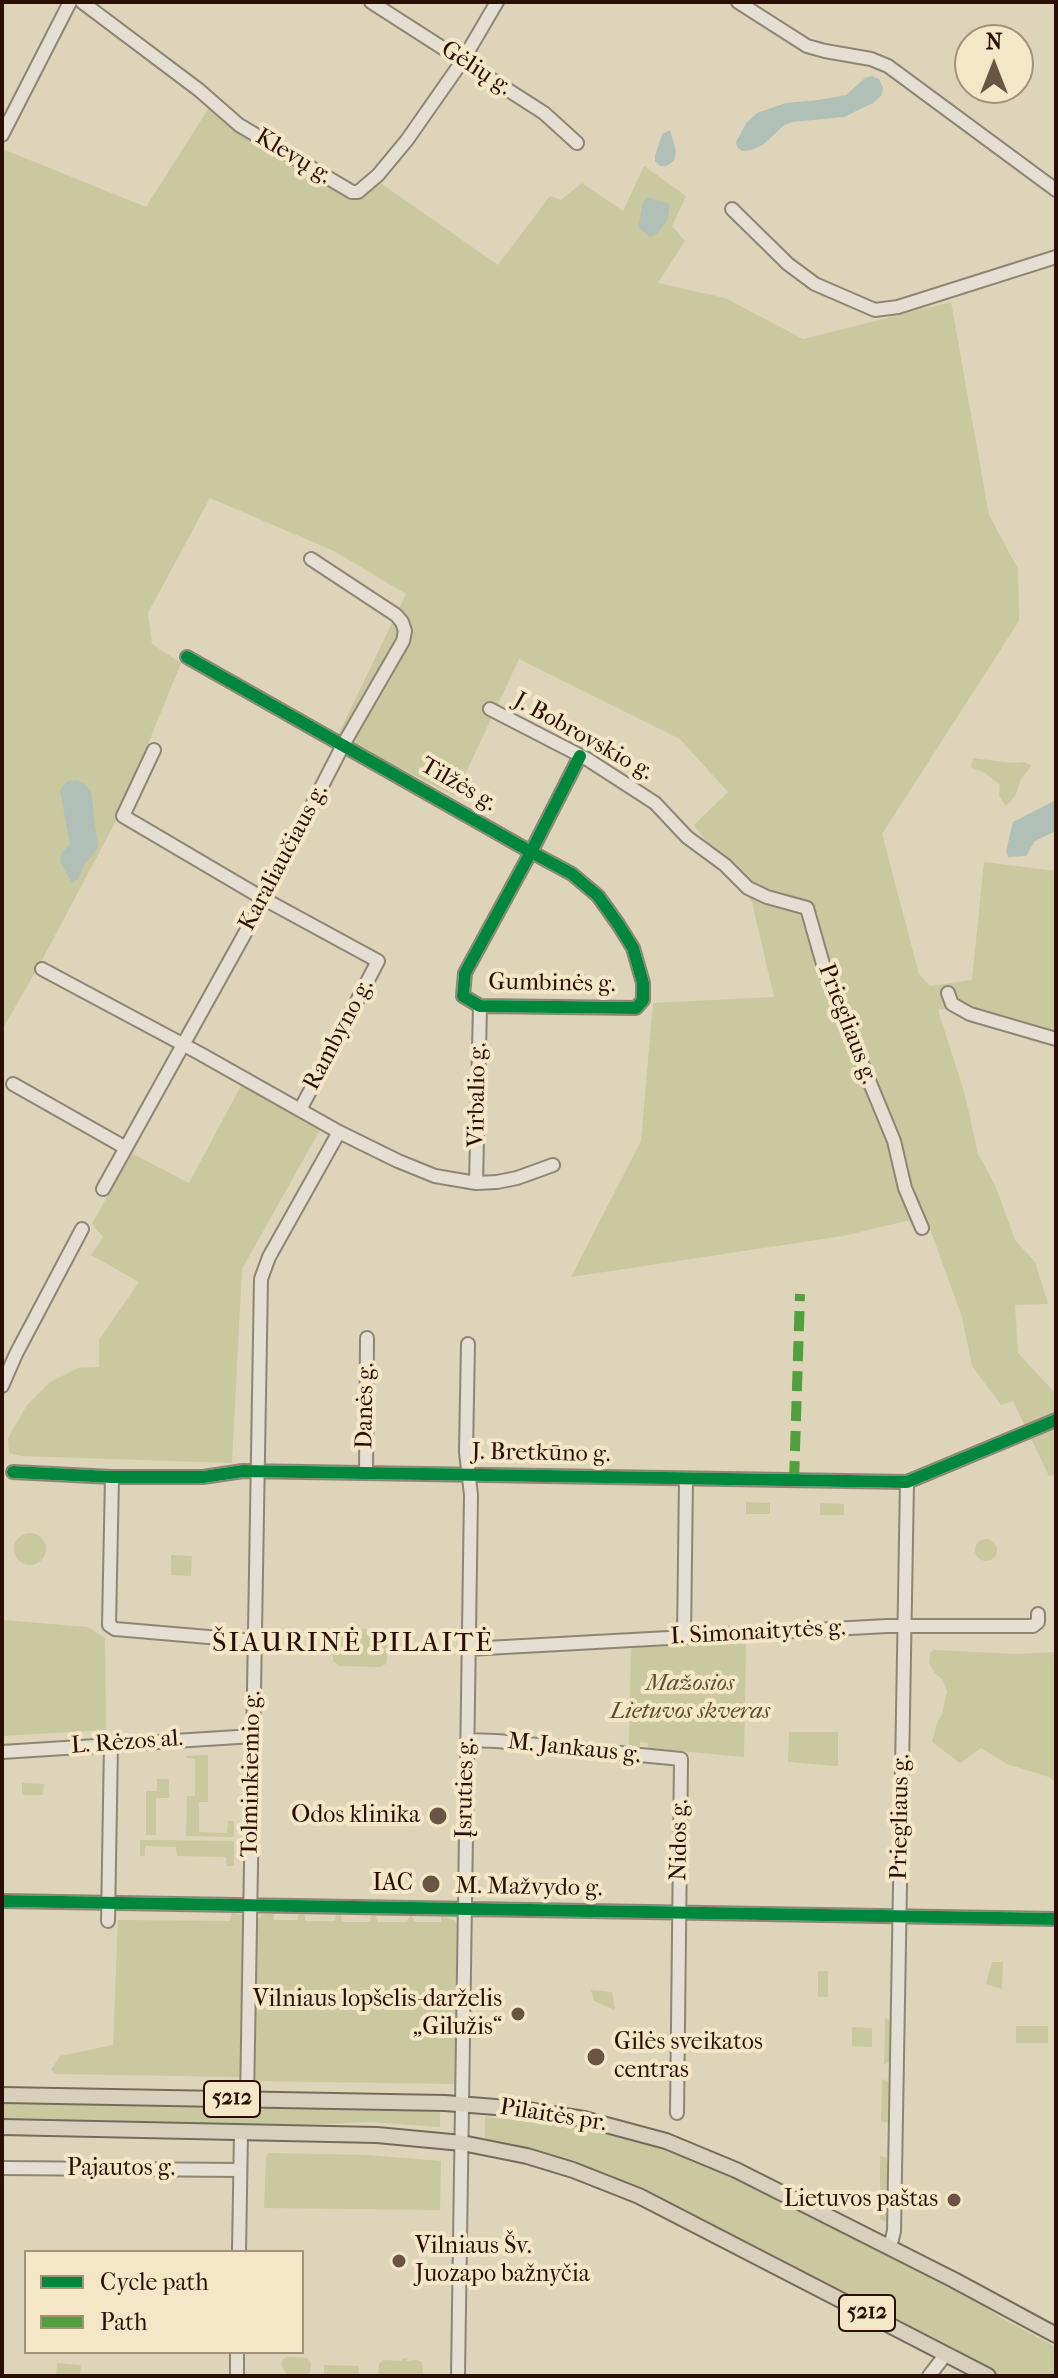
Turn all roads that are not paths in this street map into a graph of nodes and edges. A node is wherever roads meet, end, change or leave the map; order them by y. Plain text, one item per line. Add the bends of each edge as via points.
1 (70, 2) edge
2 (82, 2) edge
3 (371, 2) edge
4 (497, 2) edge
5 (738, 2) edge
6 (463, 60) junction
7 (2, 135) edge
8 (577, 143) dead end
9 (1056, 190) edge
10 (732, 209) dead end
11 (1056, 257) edge
12 (311, 559) dead end
13 (187, 657) dead end
14 (490, 709) dead end
15 (343, 745) junction
16 (154, 750) dead end
17 (580, 756) junction
18 (531, 852) junction
19 (725, 865) joint
20 (264, 899) junction
21 (42, 969) dead end
22 (948, 993) dead end
23 (641, 1004) joint
24 (480, 1006) junction
25 (1056, 1039) edge
26 (183, 1045) junction
27 (13, 1084) dead end
28 (300, 1110) junction
29 (339, 1132) junction
30 (126, 1148) junction
31 (553, 1165) dead end
32 (476, 1183) junction
33 (103, 1189) dead end
34 (922, 1228) dead end
35 (82, 1229) dead end
36 (367, 1338) dead end
37 (468, 1344) dead end
38 (16, 1354) junction
39 (2, 1372) edge
40 (2, 1386) edge
41 (1056, 1420) edge
42 (258, 1471) junction
43 (13, 1472) dead end
44 (366, 1473) junction
45 (469, 1475) junction
46 (112, 1477) junction
47 (686, 1479) junction
48 (907, 1482) junction
49 (1038, 1614) dead end
50 (904, 1626) junction
51 (684, 1637) junction
52 (255, 1641) junction
53 (468, 1649) junction
54 (253, 1736) junction
55 (467, 1740) junction
56 (111, 1744) junction
57 (2, 1752) edge
58 (681, 1759) joint
59 (2, 1901) edge
60 (108, 1903) junction
61 (251, 1905) junction
62 (464, 1908) junction
63 (679, 1912) junction
64 (899, 1916) junction
65 (1056, 1919) edge
66 (108, 1921) dead end
67 (2, 2095) edge
68 (247, 2100) junction
69 (462, 2104) junction
70 (677, 2113) dead end
71 (2, 2127) edge
72 (241, 2132) junction
73 (462, 2143) junction
74 (2, 2168) edge
75 (240, 2170) junction
76 (890, 2247) junction
77 (239, 2250) edge
78 (1056, 2335) edge
79 (237, 2354) edge
80 (946, 2354) junction
81 (237, 2376) edge
82 (458, 2376) edge
83 (929, 2376) edge
84 (988, 2376) edge

1 - 7 street
2 - 6 street, Klevų g. via 239,125 352,192 378,175
3 - 6 street, Gėlių g.
4 - 6 street, Klevų g.
5 - 9 street via 807,46 888,66
6 - 8 street, Gėlių g. via 544,113
10 - 11 street via 815,284 875,310
12 - 15 street, Karaliaučiaus g. via 396,615 405,631
13 - 15 street, Tilžės g.
14 - 17 street, J. Bobrovskio g.
15 - 18 street, Tilžės g.
15 - 20 street, Karaliaučiaus g.
16 - 20 street via 123,816
17 - 18 street
17 - 19 street, J. Bobrovskio g. via 655,803 687,837
18 - 23 street, Tilžės g. via 572,874 605,905 633,948 643,983
18 - 24 street, Gumbinės g. via 465,973 463,996
19 - 34 street, Priegliaus g. via 748,888 807,908
20 - 26 street, Karaliaučiaus g.
20 - 28 street, Rambyno g. via 378,961
21 - 26 street
22 - 25 street via 952,1004 970,1014
23 - 24 street, Gumbinės g.
24 - 32 street, Virbalio g.
26 - 28 street
26 - 30 street, Karaliaučiaus g.
27 - 30 street
28 - 29 street
29 - 32 street via 435,1176
29 - 42 street, Tolminkiemio g. via 261,1279
30 - 33 street, Karaliaučiaus g.
31 - 32 street via 517,1178
35 - 38 street
36 - 44 street, Danės g.
37 - 45 street, Įsruties g.
38 - 39 street
38 - 40 street
41 - 48 street, J. Bretkūno g.
42 - 44 street, J. Bretkūno g.
42 - 46 street, J. Bretkūno g.
42 - 52 street, Tolminkiemio g.
43 - 46 street, J. Bretkūno g.
44 - 45 street, J. Bretkūno g.
45 - 47 street, J. Bretkūno g.
45 - 53 street, Įsruties g.
46 - 52 street via 108,1622 115,1629
47 - 48 street, J. Bretkūno g.
47 - 51 street
48 - 50 street, Priegliaus g.
49 - 50 street, I. Simonaitytės g. via 1033,1626
50 - 51 street, I. Simonaitytės g.
50 - 64 street, Priegliaus g.
51 - 53 street, I. Simonaitytės g.
52 - 54 street, Tolminkiemio g.
53 - 55 street, Įsruties g.
54 - 56 street, L. Rėzos al.
54 - 61 street, Tolminkiemio g.
55 - 58 street, M. Jankaus g.
55 - 62 street, Įsruties g.
56 - 57 street, L. Rėzos al.
56 - 60 street
58 - 63 street, Nidos g.
59 - 60 street, M. Mažvydo g.
60 - 61 street, M. Mažvydo g.
60 - 66 street
61 - 62 street, M. Mažvydo g.
61 - 68 street, Tolminkiemio g.
62 - 63 street, M. Mažvydo g.
62 - 69 street, Įsruties g.
63 - 64 street, M. Mažvydo g.
63 - 70 street, Nidos g.
64 - 65 street, M. Mažvydo g.
64 - 76 street, Priegliaus g.
67 - 68 main road, Pilaitės pr. / 5212
68 - 69 main road, Pilaitės pr. / 5212
69 - 73 street, Įsruties g.
69 - 76 main road, Pilaitės pr. / 5212 via 575,2117 666,2141
71 - 72 main road, Pilaitės pr. / 5212
72 - 73 main road, Pilaitės pr. / 5212
72 - 75 street
73 - 80 main road, Pilaitės pr. / 5212 via 527,2156 639,2196
73 - 82 street, Įsruties g.
74 - 75 street, Pajautos g.
75 - 77 street
76 - 78 main road, Pilaitės pr. / 5212
79 - 81 street
80 - 83 street
80 - 84 main road, Pilaitės pr. / 5212

